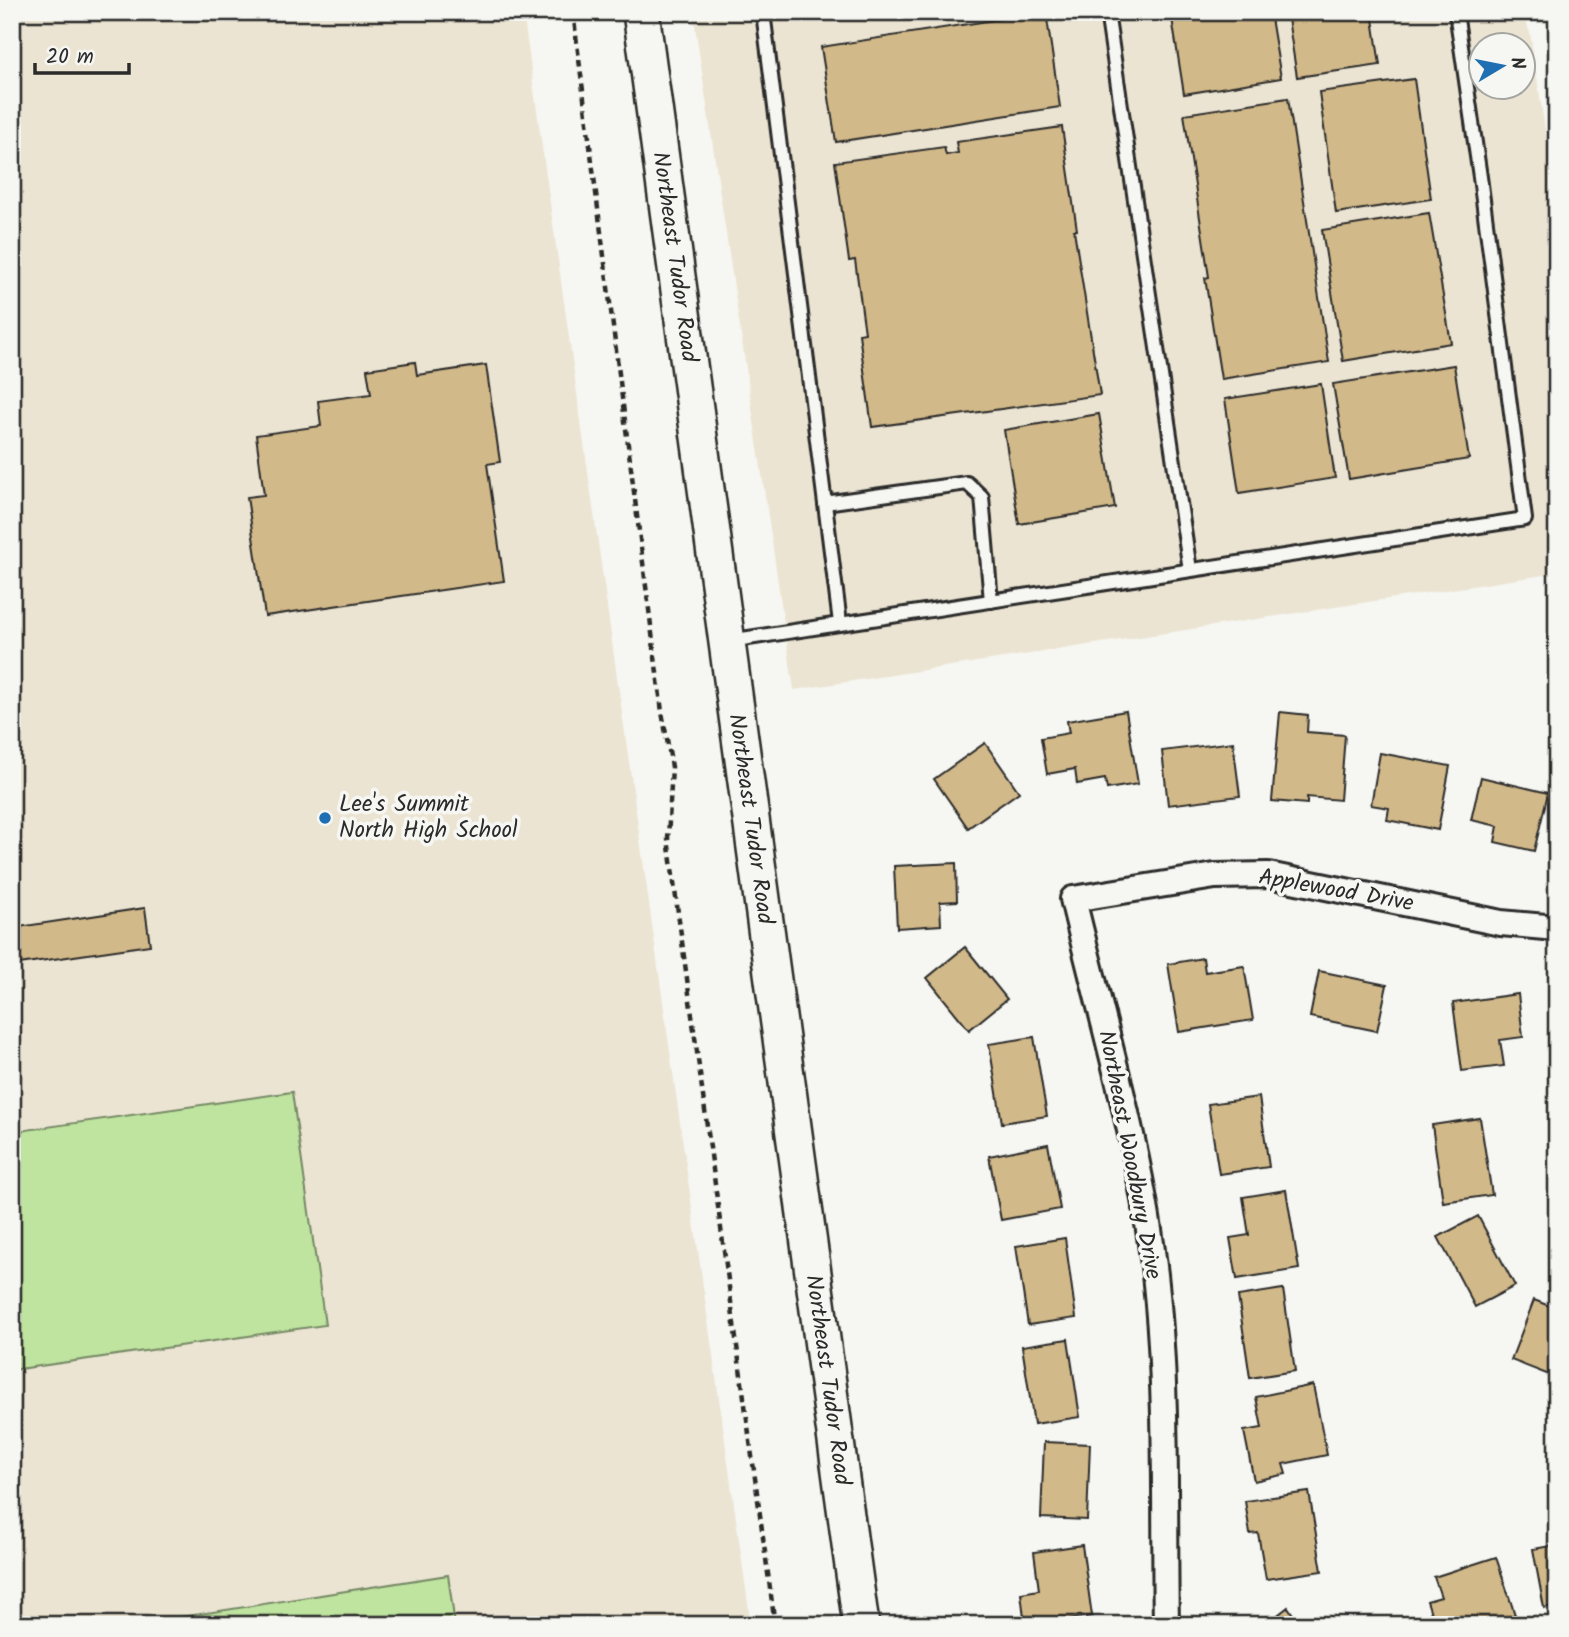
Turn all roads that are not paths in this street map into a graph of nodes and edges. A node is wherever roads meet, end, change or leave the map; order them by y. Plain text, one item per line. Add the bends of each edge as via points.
1 (641, 12) edge
2 (763, 12) edge
3 (1107, 12) edge
4 (1456, 12) edge
5 (825, 503) junction
6 (1190, 570) junction
7 (991, 601) junction
8 (840, 624) junction
9 (725, 641) junction
10 (1073, 899) joint
11 (1557, 928) edge
12 (861, 1625) edge
13 (1166, 1625) edge

1 - 9 street, Northeast Tudor Road
2 - 5 lane
3 - 6 lane
4 - 6 lane via 1525,519
5 - 7 lane via 967,483 982,497
5 - 8 lane
6 - 7 lane
7 - 8 lane
8 - 9 lane
9 - 12 street, Northeast Tudor Road
10 - 11 street, Applewood Drive via 1215,876 1268,875 1501,923
10 - 13 street, Northeast Woodbury Drive via 1128,1125 1156,1283 1162,1368

